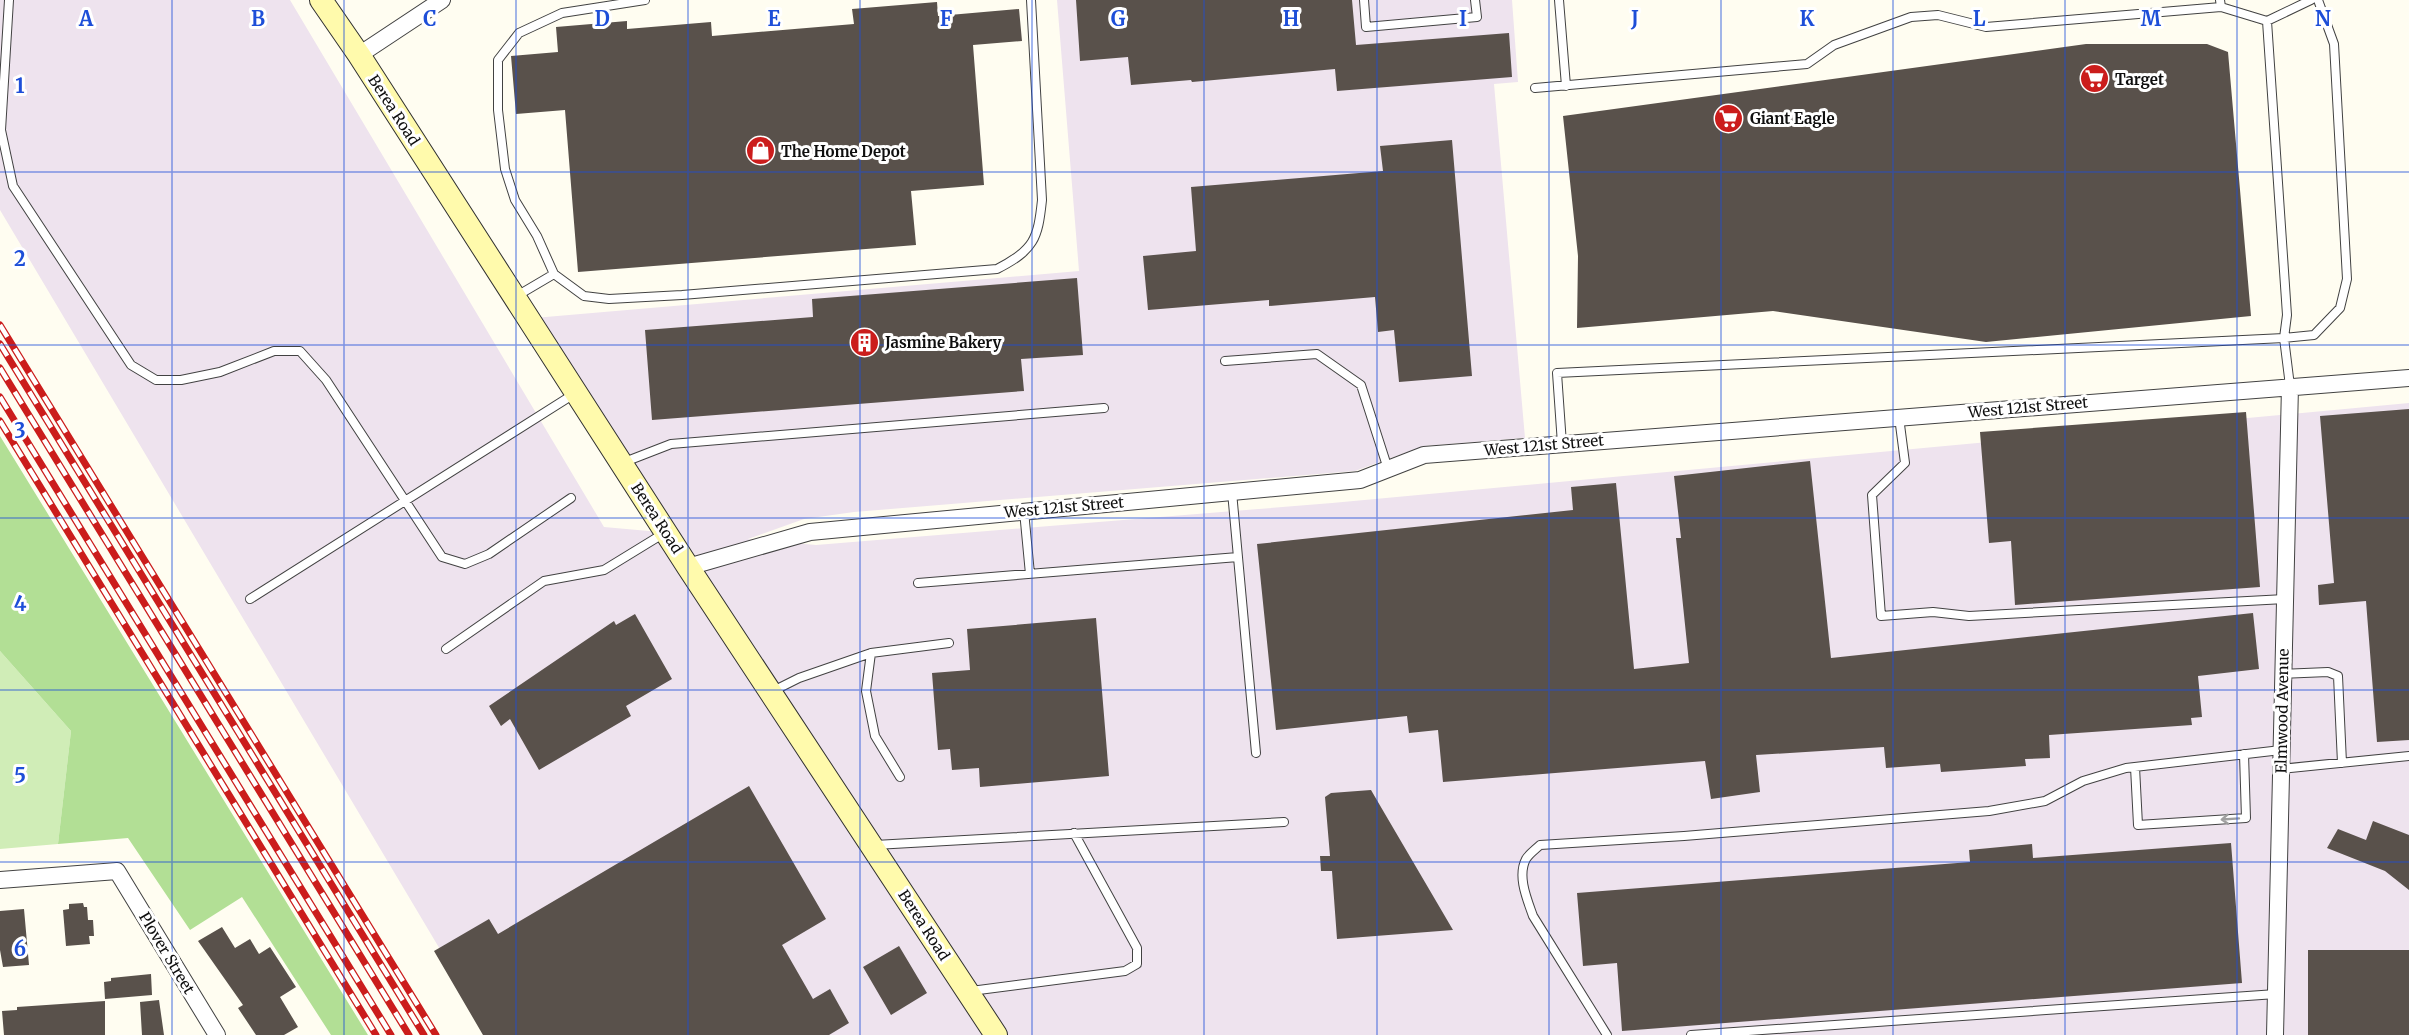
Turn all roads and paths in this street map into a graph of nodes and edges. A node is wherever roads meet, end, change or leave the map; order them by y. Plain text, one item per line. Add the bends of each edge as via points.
1 (9, 0) edge
2 (321, 0) edge
3 (442, 0) edge
4 (645, 0) edge
5 (1031, 0) edge
6 (1364, 0) edge
7 (1475, 0) edge
8 (1559, 0) edge
9 (2311, 0) edge
10 (2318, 0) edge
11 (2221, 4) edge
12 (2266, 21) junction
13 (359, 55) junction
14 (1566, 86) junction
15 (1534, 88) dead end
16 (554, 274) junction
17 (515, 297) junction
18 (2284, 338) junction
19 (1225, 361) dead end
20 (2409, 378) edge
21 (2290, 386) junction
22 (576, 393) junction
23 (1104, 408) dead end
24 (1899, 417) junction
25 (1562, 444) junction
26 (622, 464) junction
27 (1388, 469) junction
28 (1232, 492) junction
29 (571, 498) dead end
30 (405, 500) junction
31 (1024, 511) junction
32 (666, 532) junction
33 (1238, 557) junction
34 (688, 567) junction
35 (1030, 574) junction
36 (918, 583) dead end
37 (250, 599) dead end
38 (2285, 599) junction
39 (949, 643) dead end
40 (446, 649) dead end
41 (871, 653) junction
42 (2283, 674) junction
43 (771, 692) junction
44 (2281, 750) junction
45 (1256, 753) dead end
46 (2244, 754) junction
47 (2409, 756) edge
48 (2342, 763) junction
49 (2134, 767) junction
50 (2280, 769) junction
51 (900, 777) dead end
52 (1284, 822) dead end
53 (1074, 833) junction
54 (872, 846) junction
55 (0, 880) edge
56 (968, 992) junction
57 (2276, 994) junction
58 (218, 1035) edge
59 (996, 1035) edge
60 (1607, 1035) edge
61 (1691, 1035) edge
62 (2275, 1035) edge

1 - 30 lane via 1,130 13,186 131,365 156,380 181,380 220,372 274,351 300,351 326,380
2 - 13 main road, Berea Road
3 - 13 street
4 - 16 lane via 562,13 519,33 498,60 498,110 505,169 515,201
5 - 16 lane via 1042,200 1039,231 1017,259 997,269 609,299 584,296
6 - 7 lane via 1366,27 1477,17
8 - 14 lane
9 - 12 lane
10 - 18 lane via 2334,44 2347,279 2340,308 2314,334
11 - 12 lane
11 - 14 lane via 1986,27 1938,15 1911,17 1834,45 1807,64
12 - 18 lane via 2288,315
13 - 17 main road, Berea Road
14 - 15 lane
16 - 17 lane
17 - 22 main road, Berea Road
18 - 21 lane
18 - 25 lane via 1557,373
19 - 27 lane via 1317,354 1361,385
20 - 21 street, West 121st Street
21 - 24 street, West 121st Street
21 - 38 street, Elmwood Avenue
22 - 26 main road, Berea Road
22 - 30 lane
23 - 26 lane via 671,444
24 - 25 street, West 121st Street
24 - 38 lane via 1905,463 1872,495 1881,616
25 - 27 street, West 121st Street via 1424,455
26 - 32 main road, Berea Road
27 - 28 street, West 121st Street via 1360,480
28 - 31 street, West 121st Street
28 - 33 lane
29 - 30 lane via 489,554 465,564 442,557
30 - 37 lane
31 - 34 street, West 121st Street via 810,532
31 - 35 lane
32 - 34 main road, Berea Road
32 - 40 lane via 604,570 544,581
33 - 35 lane
33 - 45 lane
34 - 43 main road, Berea Road
35 - 36 lane
38 - 42 street, Elmwood Avenue
39 - 41 lane
41 - 43 lane
41 - 51 lane via 866,691 875,736
42 - 44 street, Elmwood Avenue
42 - 48 lane via 2328,672 2338,676
43 - 54 main road, Berea Road
44 - 46 lane
44 - 50 street, Elmwood Avenue
46 - 49 lane
46 -> 49 lane via 2246,818 2138,825
47 - 48 lane
48 - 50 lane
49 - 60 lane via 2102,774 2045,801 1989,811 1540,845 1526,859 1522,875 1525,895 1533,916
50 - 57 street, Elmwood Avenue
52 - 53 lane
53 - 54 lane
53 - 56 lane via 1137,948 1137,964 1125,971
54 - 56 main road, Berea Road
55 - 58 street, Plover Street via 117,871
56 - 59 main road, Berea Road
57 - 61 lane
57 - 62 street, Elmwood Avenue

